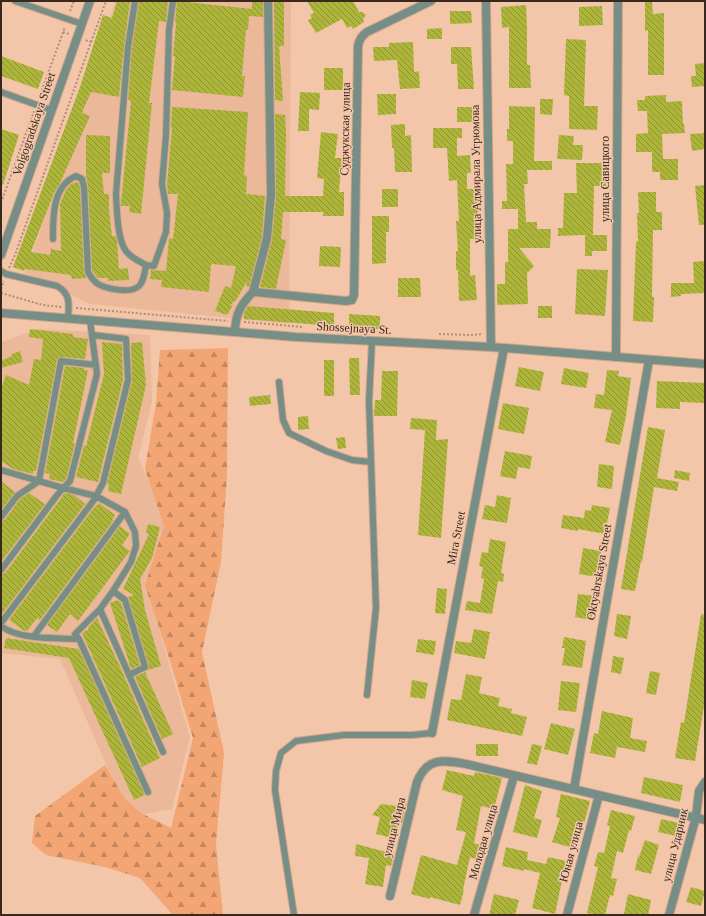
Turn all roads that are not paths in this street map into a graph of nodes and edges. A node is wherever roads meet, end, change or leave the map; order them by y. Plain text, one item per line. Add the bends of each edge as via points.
1 (15, 1) edge
2 (90, 1) edge
3 (135, 1) edge
4 (172, 1) edge
5 (268, 1) edge
6 (431, 1) edge
7 (486, 1) edge
8 (618, 1) edge
9 (82, 24) junction
10 (1, 92) edge
11 (51, 110) junction
12 (53, 239) dead end
13 (1, 255) edge
14 (146, 265) junction
15 (4, 273) edge
16 (253, 292) junction
17 (1, 313) edge
18 (68, 318) junction
19 (90, 320) junction
20 (235, 332) junction
21 (93, 335) junction
22 (372, 341) junction
23 (491, 347) junction
24 (504, 348) junction
25 (616, 357) junction
26 (649, 360) junction
27 (705, 364) edge
28 (96, 365) junction
29 (279, 382) dead end
30 (371, 462) junction
31 (1, 470) edge
32 (39, 481) junction
33 (63, 488) junction
34 (96, 496) junction
35 (125, 512) junction
36 (1, 517) edge
37 (1, 570) edge
38 (113, 591) junction
39 (100, 609) junction
40 (1, 622) edge
41 (1, 626) edge
42 (34, 636) junction
43 (79, 639) junction
44 (129, 675) junction
45 (367, 695) dead end
46 (432, 733) joint
47 (163, 752) dead end
48 (514, 776) junction
49 (705, 782) edge
50 (574, 789) junction
51 (148, 792) dead end
52 (598, 795) junction
53 (696, 817) junction
54 (705, 820) edge
55 (390, 896) dead end
56 (294, 915) edge
57 (474, 915) edge
58 (567, 915) edge
59 (670, 915) edge

1 - 9 lane
2 - 9 street, Volgogradskaya Street
3 - 14 lane via 128,47 116,194 122,246 129,255
4 - 14 lane via 162,184 167,213 166,232 154,266
5 - 16 street via 272,194 267,238
6 - 16 street, Суджукская улица via 366,32 359,40 352,300
7 - 23 street, улица Адмирала Угрюмова
8 - 25 street, улица Савицкого
9 - 11 street, Volgogradskaya Street
10 - 11 lane
11 - 13 street, Volgogradskaya Street
12 - 14 lane via 54,205 62,188 69,179 76,176 82,179 84,187 88,272 92,279 99,284 122,291 132,290 139,287 143,280
15 - 18 lane via 64,290 68,298
16 - 20 street via 238,310
17 - 18 street, Shossejnaya St.
18 - 19 street, Shossejnaya St.
19 - 20 street, Shossejnaya St.
19 - 21 lane
20 - 22 street, Shossejnaya St.
21 - 28 lane
21 - 34 lane via 126,339 128,380 103,483
22 - 23 street, Shossejnaya St.
22 - 30 lane via 369,401
23 - 24 street, Shossejnaya St.
24 - 25 street, Shossejnaya St.
24 - 46 street, Mira Street
25 - 26 street, Shossejnaya St.
26 - 27 street, Shossejnaya St.
26 - 50 street, Oktyabrskaya Street
28 - 32 lane via 62,361
28 - 33 lane via 97,374 70,481
29 - 30 lane via 283,420 289,433 326,451 352,460
30 - 45 lane via 376,608
31 - 32 lane
32 - 33 lane
32 - 36 lane via 17,496
33 - 34 lane
33 - 37 lane
34 - 35 lane
34 - 40 lane
35 - 38 lane via 135,532 136,546 131,562
35 - 42 lane
38 - 39 lane
38 - 44 lane via 125,600 145,667
39 - 43 lane via 75,634
39 - 44 lane
41 - 42 lane via 8,631
42 - 43 lane
43 - 51 lane
44 - 47 lane
46 - 56 lane via 344,735 296,741 280,753 276,771 276,790
48 - 50 street
48 - 55 street, улица Мира via 448,761 427,766 417,782
48 - 57 street, Молодая улица
49 - 53 street, улица Ударник via 700,791
50 - 52 street
52 - 53 street
52 - 58 street, Юная улица
53 - 54 street
53 - 59 street, улица Ударник

